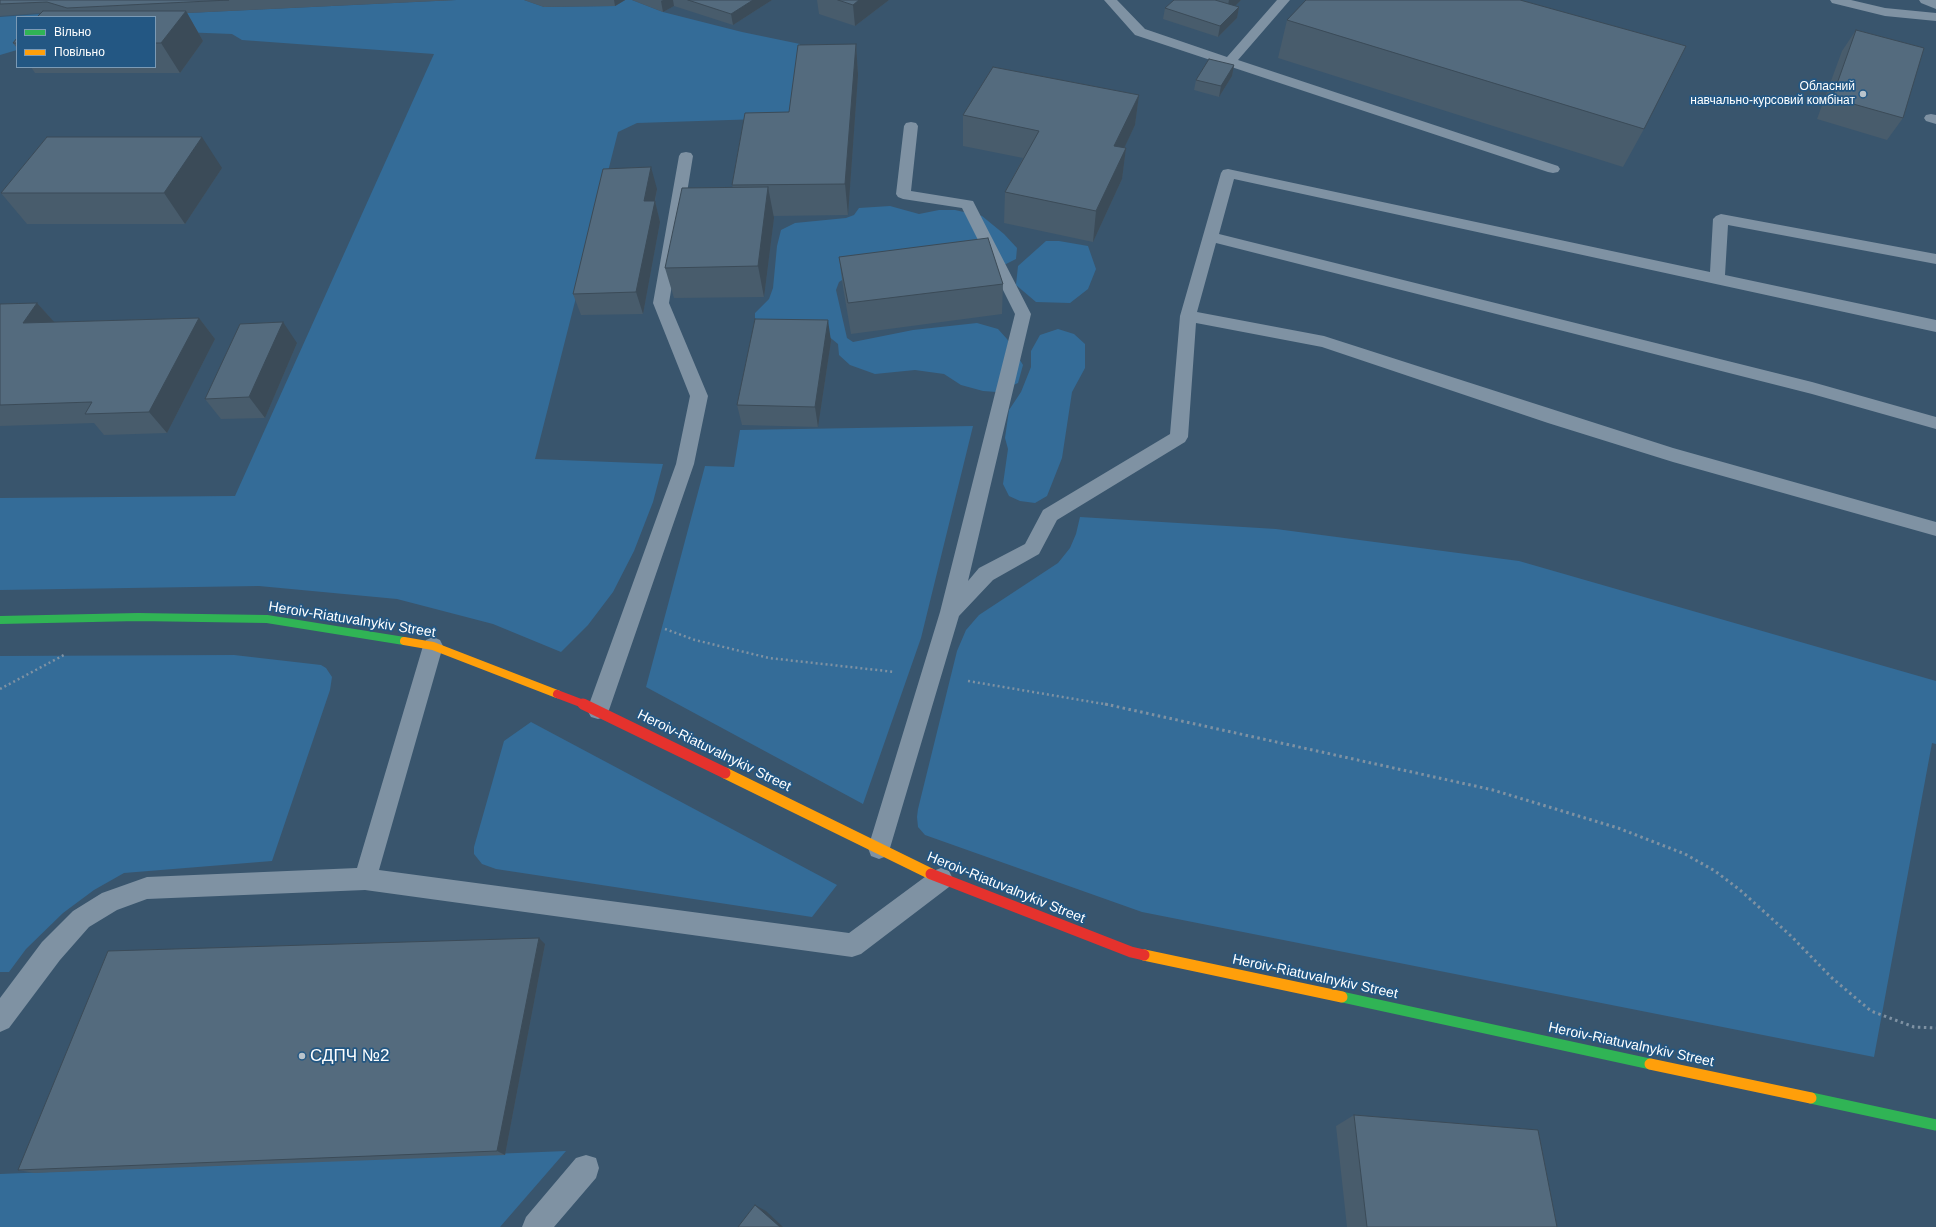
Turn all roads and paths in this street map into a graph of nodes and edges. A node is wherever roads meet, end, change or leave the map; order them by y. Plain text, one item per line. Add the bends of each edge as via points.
1 (1110, 0) edge
2 (1284, 0) edge
3 (1836, 0) edge
4 (1894, 0) edge
5 (1925, 0) edge
6 (1936, 5) edge
7 (1936, 11) edge
8 (1936, 17) edge
9 (1230, 62) junction
10 (911, 126) dead end
11 (686, 156) dead end
12 (1553, 170) dead end
13 (1210, 237) junction
14 (1936, 259) edge
15 (1717, 279) junction
16 (1188, 316) junction
17 (1936, 326) edge
18 (1936, 423) edge
19 (1936, 529) edge
20 (950, 612) junction
21 (632, 616) junction
22 (0, 620) edge
23 (433, 646) junction
24 (931, 675) junction
25 (598, 710) junction
26 (879, 848) junction
27 (365, 879) junction
28 (941, 879) junction
29 (0, 1019) edge
30 (1936, 1028) edge
31 (1936, 1125) edge
32 (586, 1168) dead end
33 (536, 1227) edge

1 - 9 lane via 1140,32
2 - 9 lane
3 - 8 lane via 1885,12
4 - 7 lane
5 - 6 lane
9 - 12 lane
10 - 20 lane via 903,194 968,204 1023,314
11 - 21 lane via 661,303 699,396 685,464
13 - 15 lane via 1228,173
13 - 16 lane
13 - 18 lane via 1804,386
14 - 15 lane via 1721,218
15 - 17 lane
16 - 19 lane via 1324,342 1673,455
16 - 20 lane via 1179,437 1050,515 1032,548 986,574
20 - 24 lane
21 - 24 path via 695,640 769,658
21 - 25 lane
22 - 23 street, Heroiv-Riatuvalnykiv Street via 138,617 267,619
23 - 25 street, Heroiv-Riatuvalnykiv Street
23 - 27 lane
24 - 26 lane
24 - 30 path via 1085,700 1310,748 1493,790 1618,828 1685,854 1715,871 1774,921 1832,978 1871,1011 1914,1027
25 - 26 street, Heroiv-Riatuvalnykiv Street
26 - 28 street, Heroiv-Riatuvalnykiv Street
27 - 28 lane via 852,945
27 - 29 lane via 147,888 110,901 81,918 51,951
28 - 31 street, Heroiv-Riatuvalnykiv Street via 1132,952
32 - 33 lane

